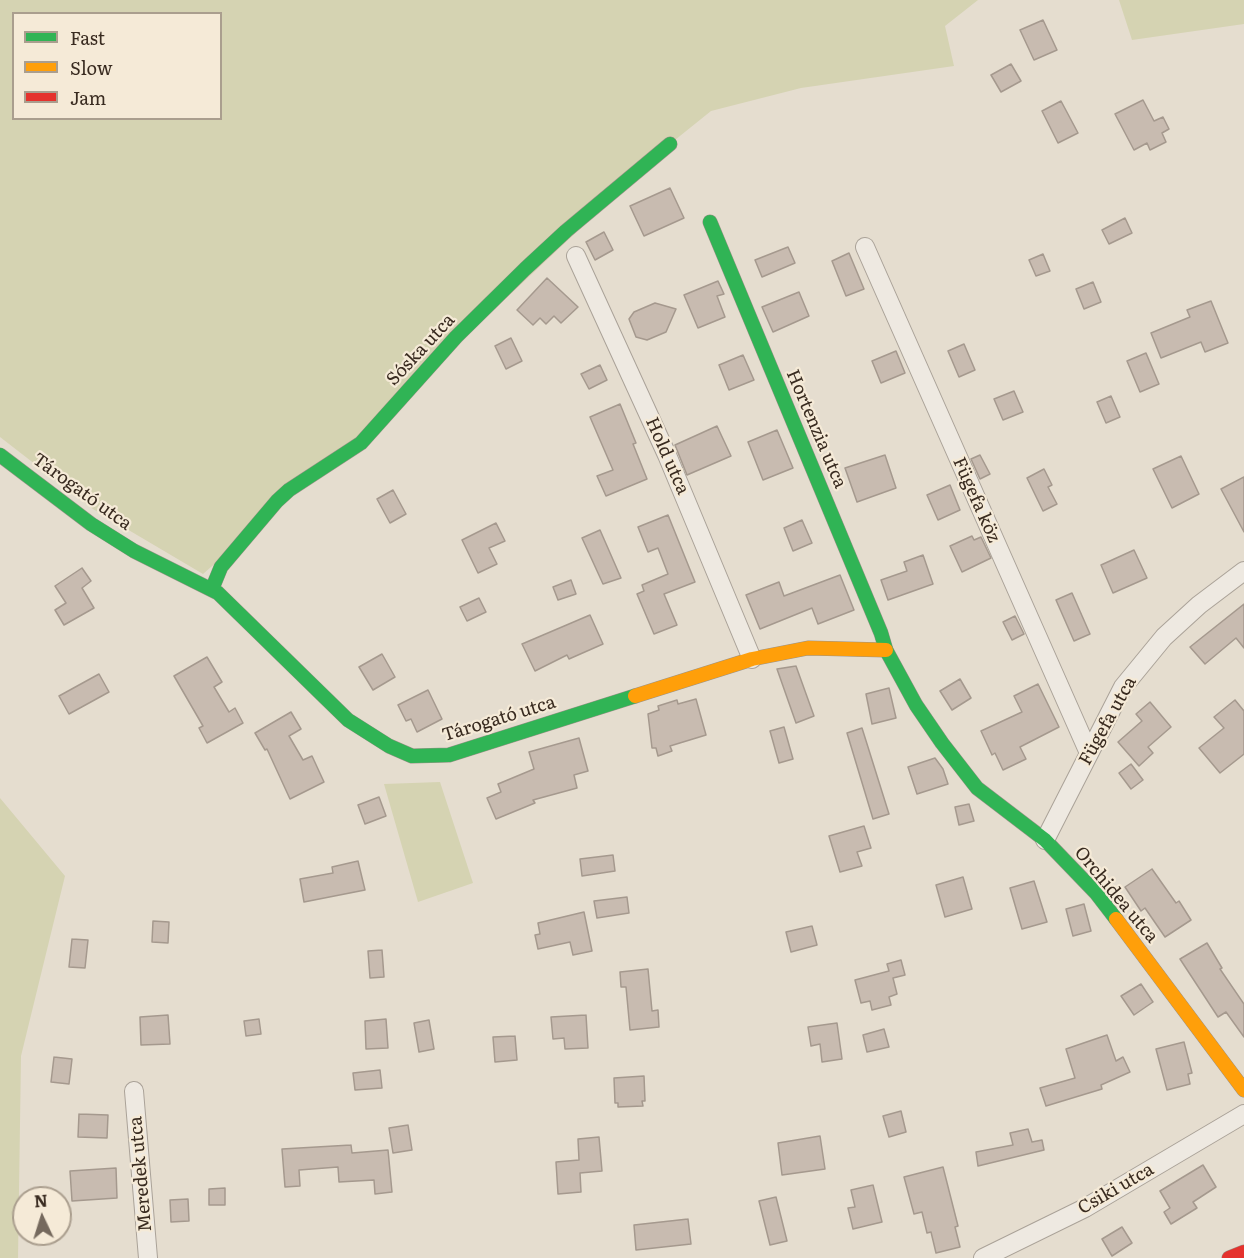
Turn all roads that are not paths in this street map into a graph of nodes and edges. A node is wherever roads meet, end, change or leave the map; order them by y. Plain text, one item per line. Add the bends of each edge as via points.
1 (670, 144) dead end
2 (710, 222) dead end
3 (865, 247) dead end
4 (576, 256) dead end
5 (0, 455) edge
6 (1244, 571) edge
7 (212, 589) junction
8 (886, 650) junction
9 (752, 658) junction
10 (1089, 753) junction
11 (1045, 840) junction
12 (1244, 1090) edge
13 (134, 1091) dead end
14 (1244, 1114) edge
15 (1244, 1252) edge
16 (148, 1258) edge
17 (983, 1258) edge
18 (1229, 1258) edge

1 - 7 street, Sóska utca via 525,269 456,337 361,443 277,501 221,567
2 - 8 street, Hortenzia utca
3 - 10 street, Fügefa köz
4 - 9 street, Hold utca via 667,455
5 - 7 street, Tárogató utca via 108,535
6 - 10 street, Fügefa utca via 1164,637 1123,687
7 - 9 street, Tárogató utca via 348,720 412,756 449,755
8 - 9 street, Tárogató utca via 808,648
8 - 11 street, Orchidea utca via 916,705 977,788
10 - 11 street, Fügefa utca
11 - 12 street, Orchidea utca via 1096,892
13 - 16 street, Meredek utca
14 - 17 street, Csiki utca via 1085,1208
15 - 18 street

